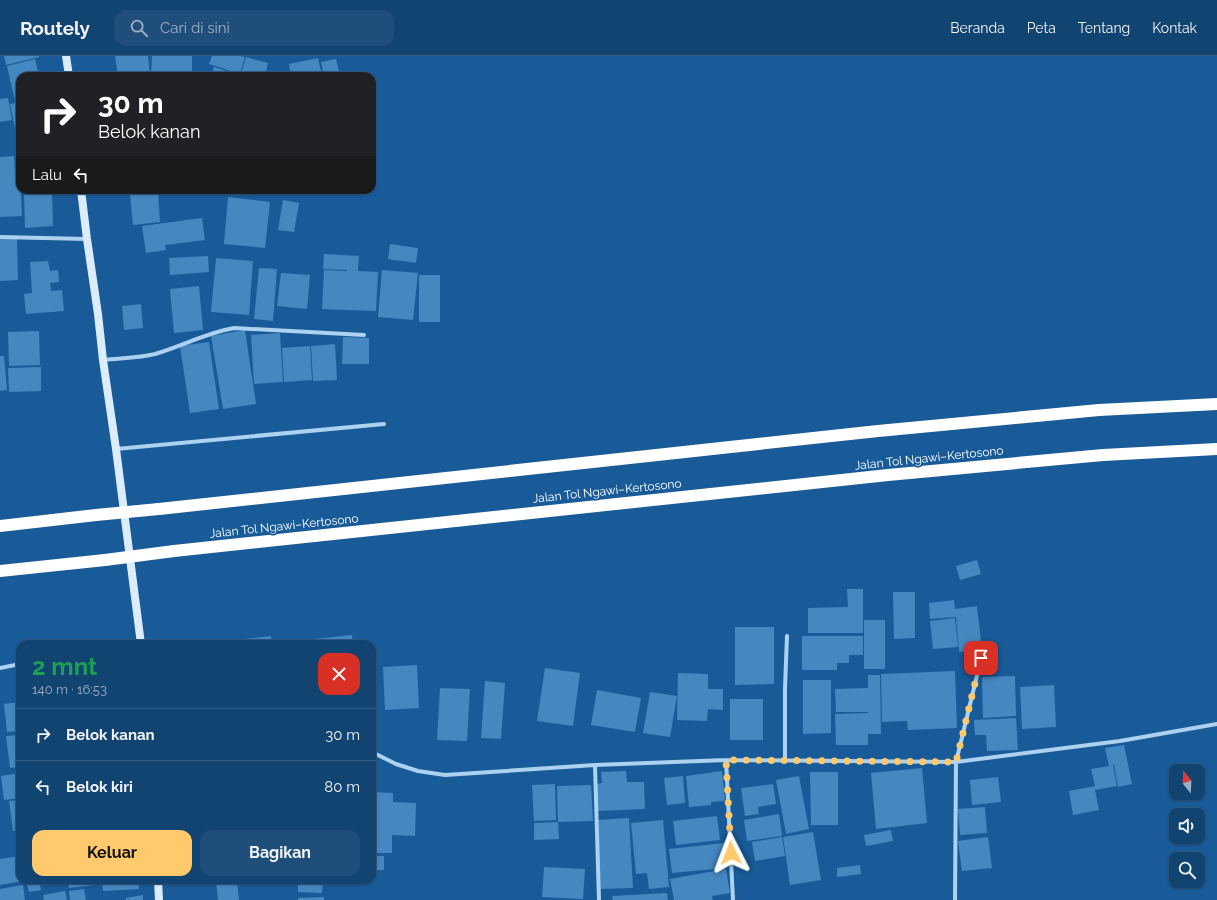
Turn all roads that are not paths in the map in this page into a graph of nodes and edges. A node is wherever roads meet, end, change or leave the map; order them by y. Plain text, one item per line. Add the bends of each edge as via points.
1 (66, 56) edge
2 (68, 72) edge
3 (81, 194) edge
4 (0, 237) edge
5 (87, 239) junction
6 (364, 335) dead end
7 (103, 360) junction
8 (1217, 404) edge
9 (384, 424) dead end
10 (116, 449) junction
11 (1217, 449) edge
12 (0, 526) edge
13 (0, 571) edge
14 (787, 636) dead end
15 (138, 640) edge
16 (981, 658) dead end
17 (16, 665) edge
18 (0, 668) edge
19 (1217, 724) edge
20 (376, 754) edge
21 (726, 760) junction
22 (785, 760) junction
23 (956, 762) junction
24 (595, 765) junction
25 (158, 884) edge
26 (159, 900) edge
27 (599, 900) edge
28 (733, 900) edge
29 (955, 900) edge

1 - 2 street
3 - 5 street
4 - 5 street
5 - 7 street
6 - 7 street via 234,328 205,335 156,354
7 - 10 street
8 - 12 highway, bridge via 1099,410 878,431
9 - 10 street
10 - 15 street
11 - 13 highway, Jalan Tol Ngawi–Kertosono, bridge via 1103,455 896,475
14 - 22 street
16 - 23 street
17 - 18 street
19 - 23 street via 1120,741
20 - 24 street via 418,771 445,775
21 - 22 street
21 - 24 street
21 - 28 street
22 - 23 street
23 - 29 street
24 - 27 street
25 - 26 street

